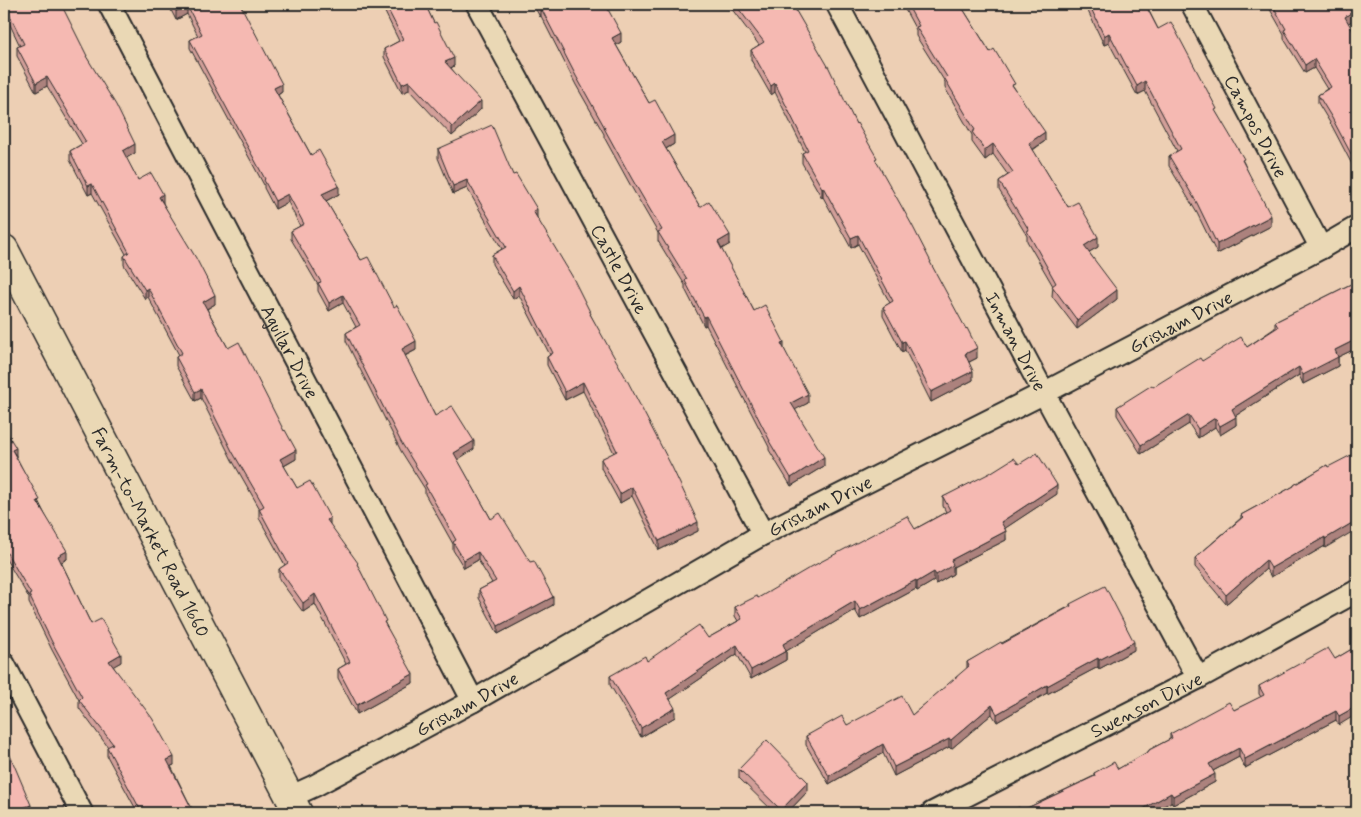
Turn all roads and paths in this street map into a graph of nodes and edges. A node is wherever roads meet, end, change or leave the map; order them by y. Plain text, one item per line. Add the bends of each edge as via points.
1 (109, 4) edge
2 (477, 4) edge
3 (837, 4) edge
4 (1192, 4) edge
5 (1357, 227) edge
6 (1321, 248) junction
7 (4, 250) edge
8 (1044, 393) junction
9 (763, 534) junction
10 (1357, 590) edge
11 (4, 664) edge
12 (1198, 678) junction
13 (473, 701) junction
14 (294, 805) edge
15 (82, 813) edge
16 (932, 813) edge

1 - 13 street, Aguilar Drive
2 - 9 street, Castle Drive
3 - 8 street, Inman Drive
4 - 6 street, Campos Drive
5 - 6 street, Grisham Drive
6 - 8 street, Grisham Drive
7 - 14 main road, Farm-to-Market Road 1660
8 - 9 street, Grisham Drive
8 - 12 street, Inman Drive
9 - 13 street, Grisham Drive
10 - 12 street, Swenson Drive
11 - 15 street
12 - 16 street, Swenson Drive
13 - 14 street, Grisham Drive via 314,786

